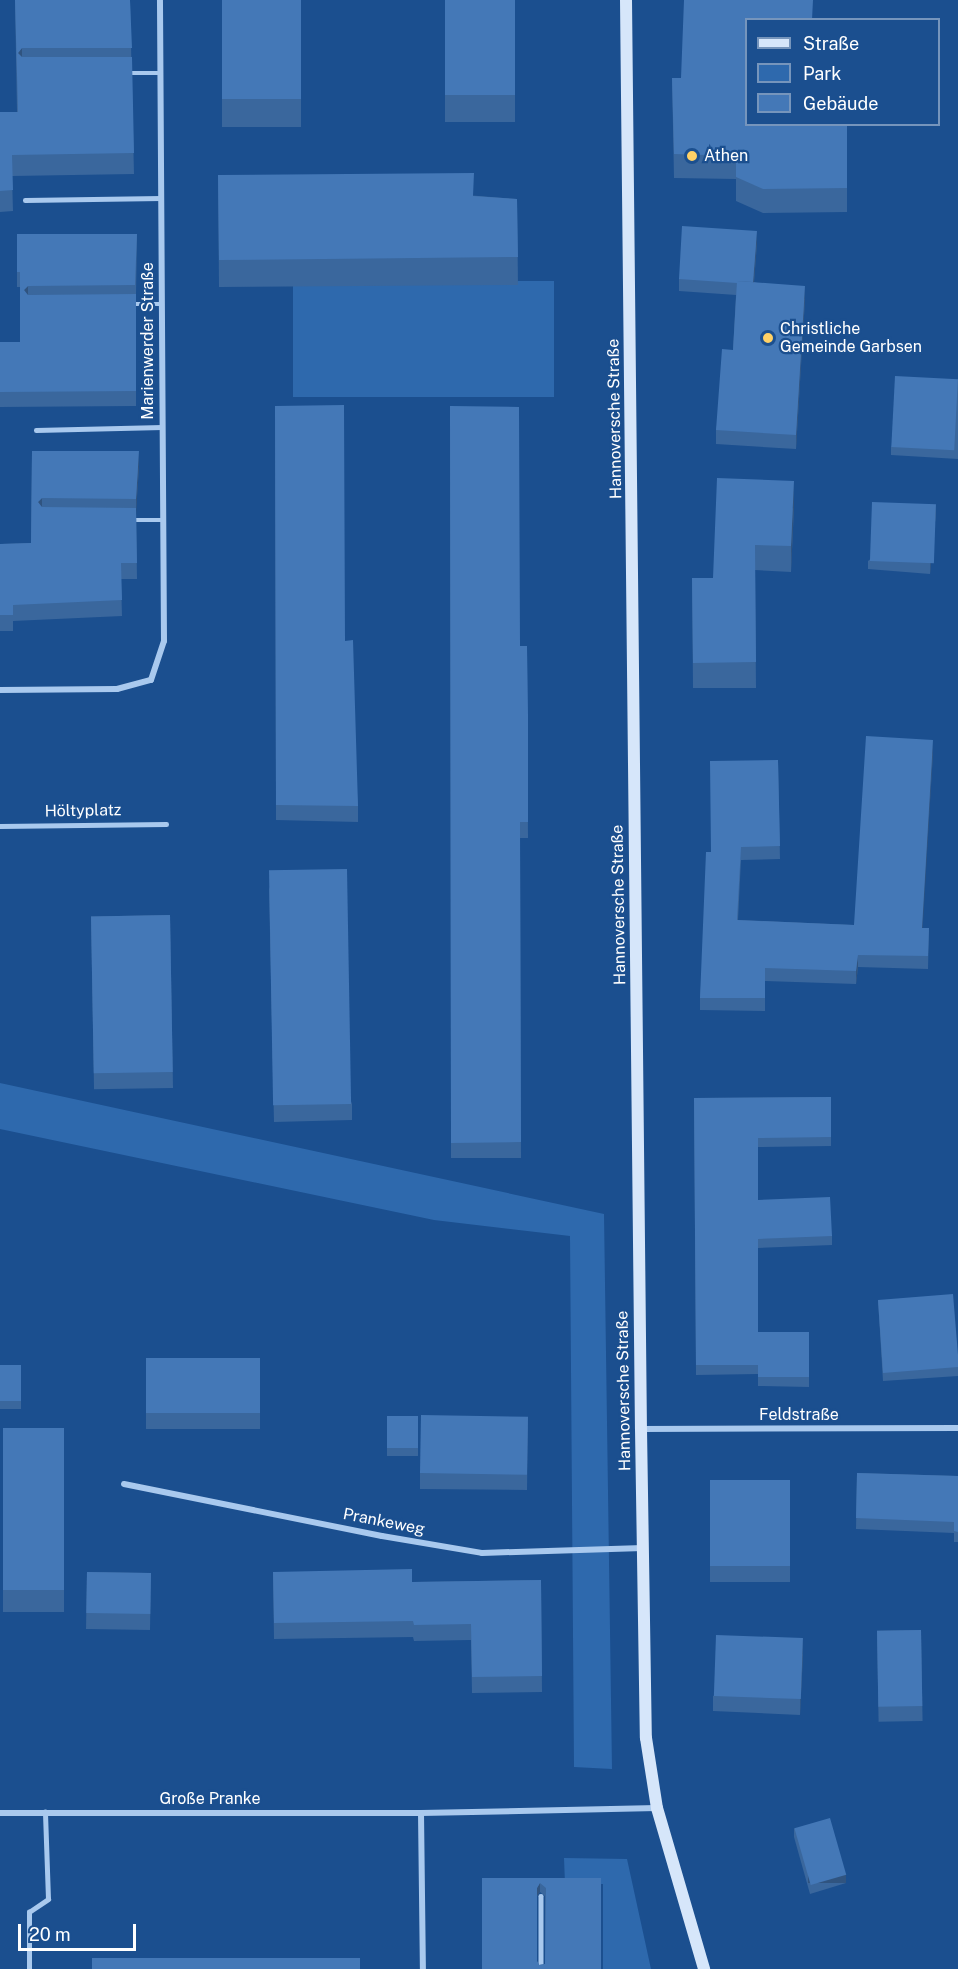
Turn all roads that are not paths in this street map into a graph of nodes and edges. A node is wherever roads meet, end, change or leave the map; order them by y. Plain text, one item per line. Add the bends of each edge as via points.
1 (160, 0) edge
2 (626, 0) edge
3 (160, 72) junction
4 (117, 73) edge
5 (161, 198) junction
6 (25, 200) dead end
7 (161, 304) junction
8 (119, 305) edge
9 (162, 427) junction
10 (36, 429) dead end
11 (122, 520) edge
12 (163, 520) junction
13 (0, 690) edge
14 (166, 824) dead end
15 (0, 825) edge
16 (958, 1428) edge
17 (641, 1429) junction
18 (124, 1484) dead end
19 (643, 1548) junction
20 (657, 1808) junction
21 (45, 1812) junction
22 (0, 1813) edge
23 (421, 1813) junction
24 (541, 1896) edge
25 (29, 1969) edge
26 (423, 1969) edge
27 (541, 1969) edge
28 (704, 1969) edge

1 - 3 street, Marienwerder Straße
2 - 17 street, Hannoversche Straße
3 - 4 lane
3 - 5 street, Marienwerder Straße
5 - 6 lane
5 - 7 street, Marienwerder Straße
7 - 8 lane
7 - 9 street, Marienwerder Straße
9 - 10 lane
9 - 12 street, Marienwerder Straße
11 - 12 lane
12 - 13 street, Marienwerder Straße via 164,641 151,680 117,689
14 - 15 lane, Höltyplatz
16 - 17 street, Feldstraße
17 - 19 street, Hannoversche Straße
18 - 19 street, Prankeweg via 482,1553
19 - 20 street, Hannoversche Straße via 646,1738
20 - 23 street, Große Pranke
20 - 28 street, Hannoversche Straße
21 - 22 street, Große Pranke
21 - 23 street, Große Pranke
21 - 25 lane via 48,1899 29,1912
23 - 26 street
24 - 27 lane

